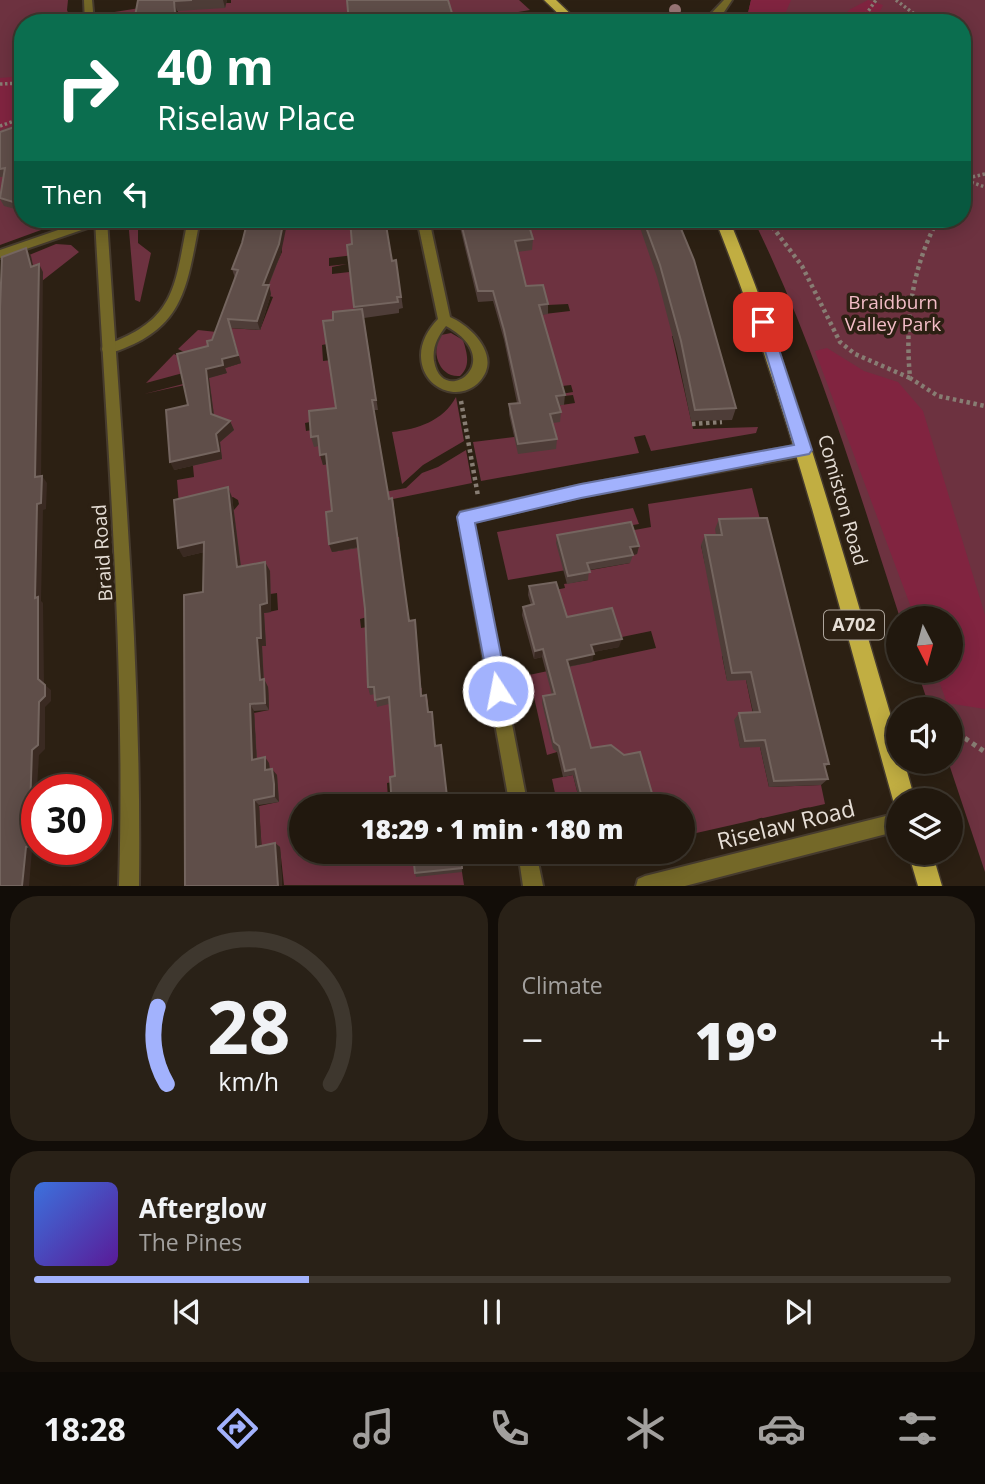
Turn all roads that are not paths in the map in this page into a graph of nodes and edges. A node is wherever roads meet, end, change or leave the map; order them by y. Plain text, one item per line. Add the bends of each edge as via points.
1 (549, 0) edge
2 (728, 0) edge
3 (565, 14) edge
4 (716, 14) edge
5 (75, 228) edge
6 (101, 228) edge
7 (192, 228) edge
8 (425, 228) edge
9 (726, 228) edge
10 (0, 254) edge
11 (444, 320) junction
12 (108, 349) junction
13 (804, 450) junction
14 (901, 788) edge
15 (517, 794) edge
16 (886, 825) edge
17 (529, 864) edge
18 (924, 865) edge
19 (130, 886) edge
20 (533, 886) edge
21 (645, 886) edge
22 (930, 886) edge

1 - 3 main road
2 - 4 street
5 - 10 street
6 - 12 street, Braid Road
7 - 12 street via 179,289 170,308 142,337
8 - 11 street
9 - 13 main road, Comiston Road / A702 via 763,322
11 - 11 street via 429,339 427,363 436,380 458,386 478,373 478,351 465,331
12 - 19 street, Braid Road via 129,677
13 - 14 main road, Comiston Road / A702
13 - 15 street via 466,517
16 - 21 street, Riselaw Road
17 - 20 street
18 - 22 main road

